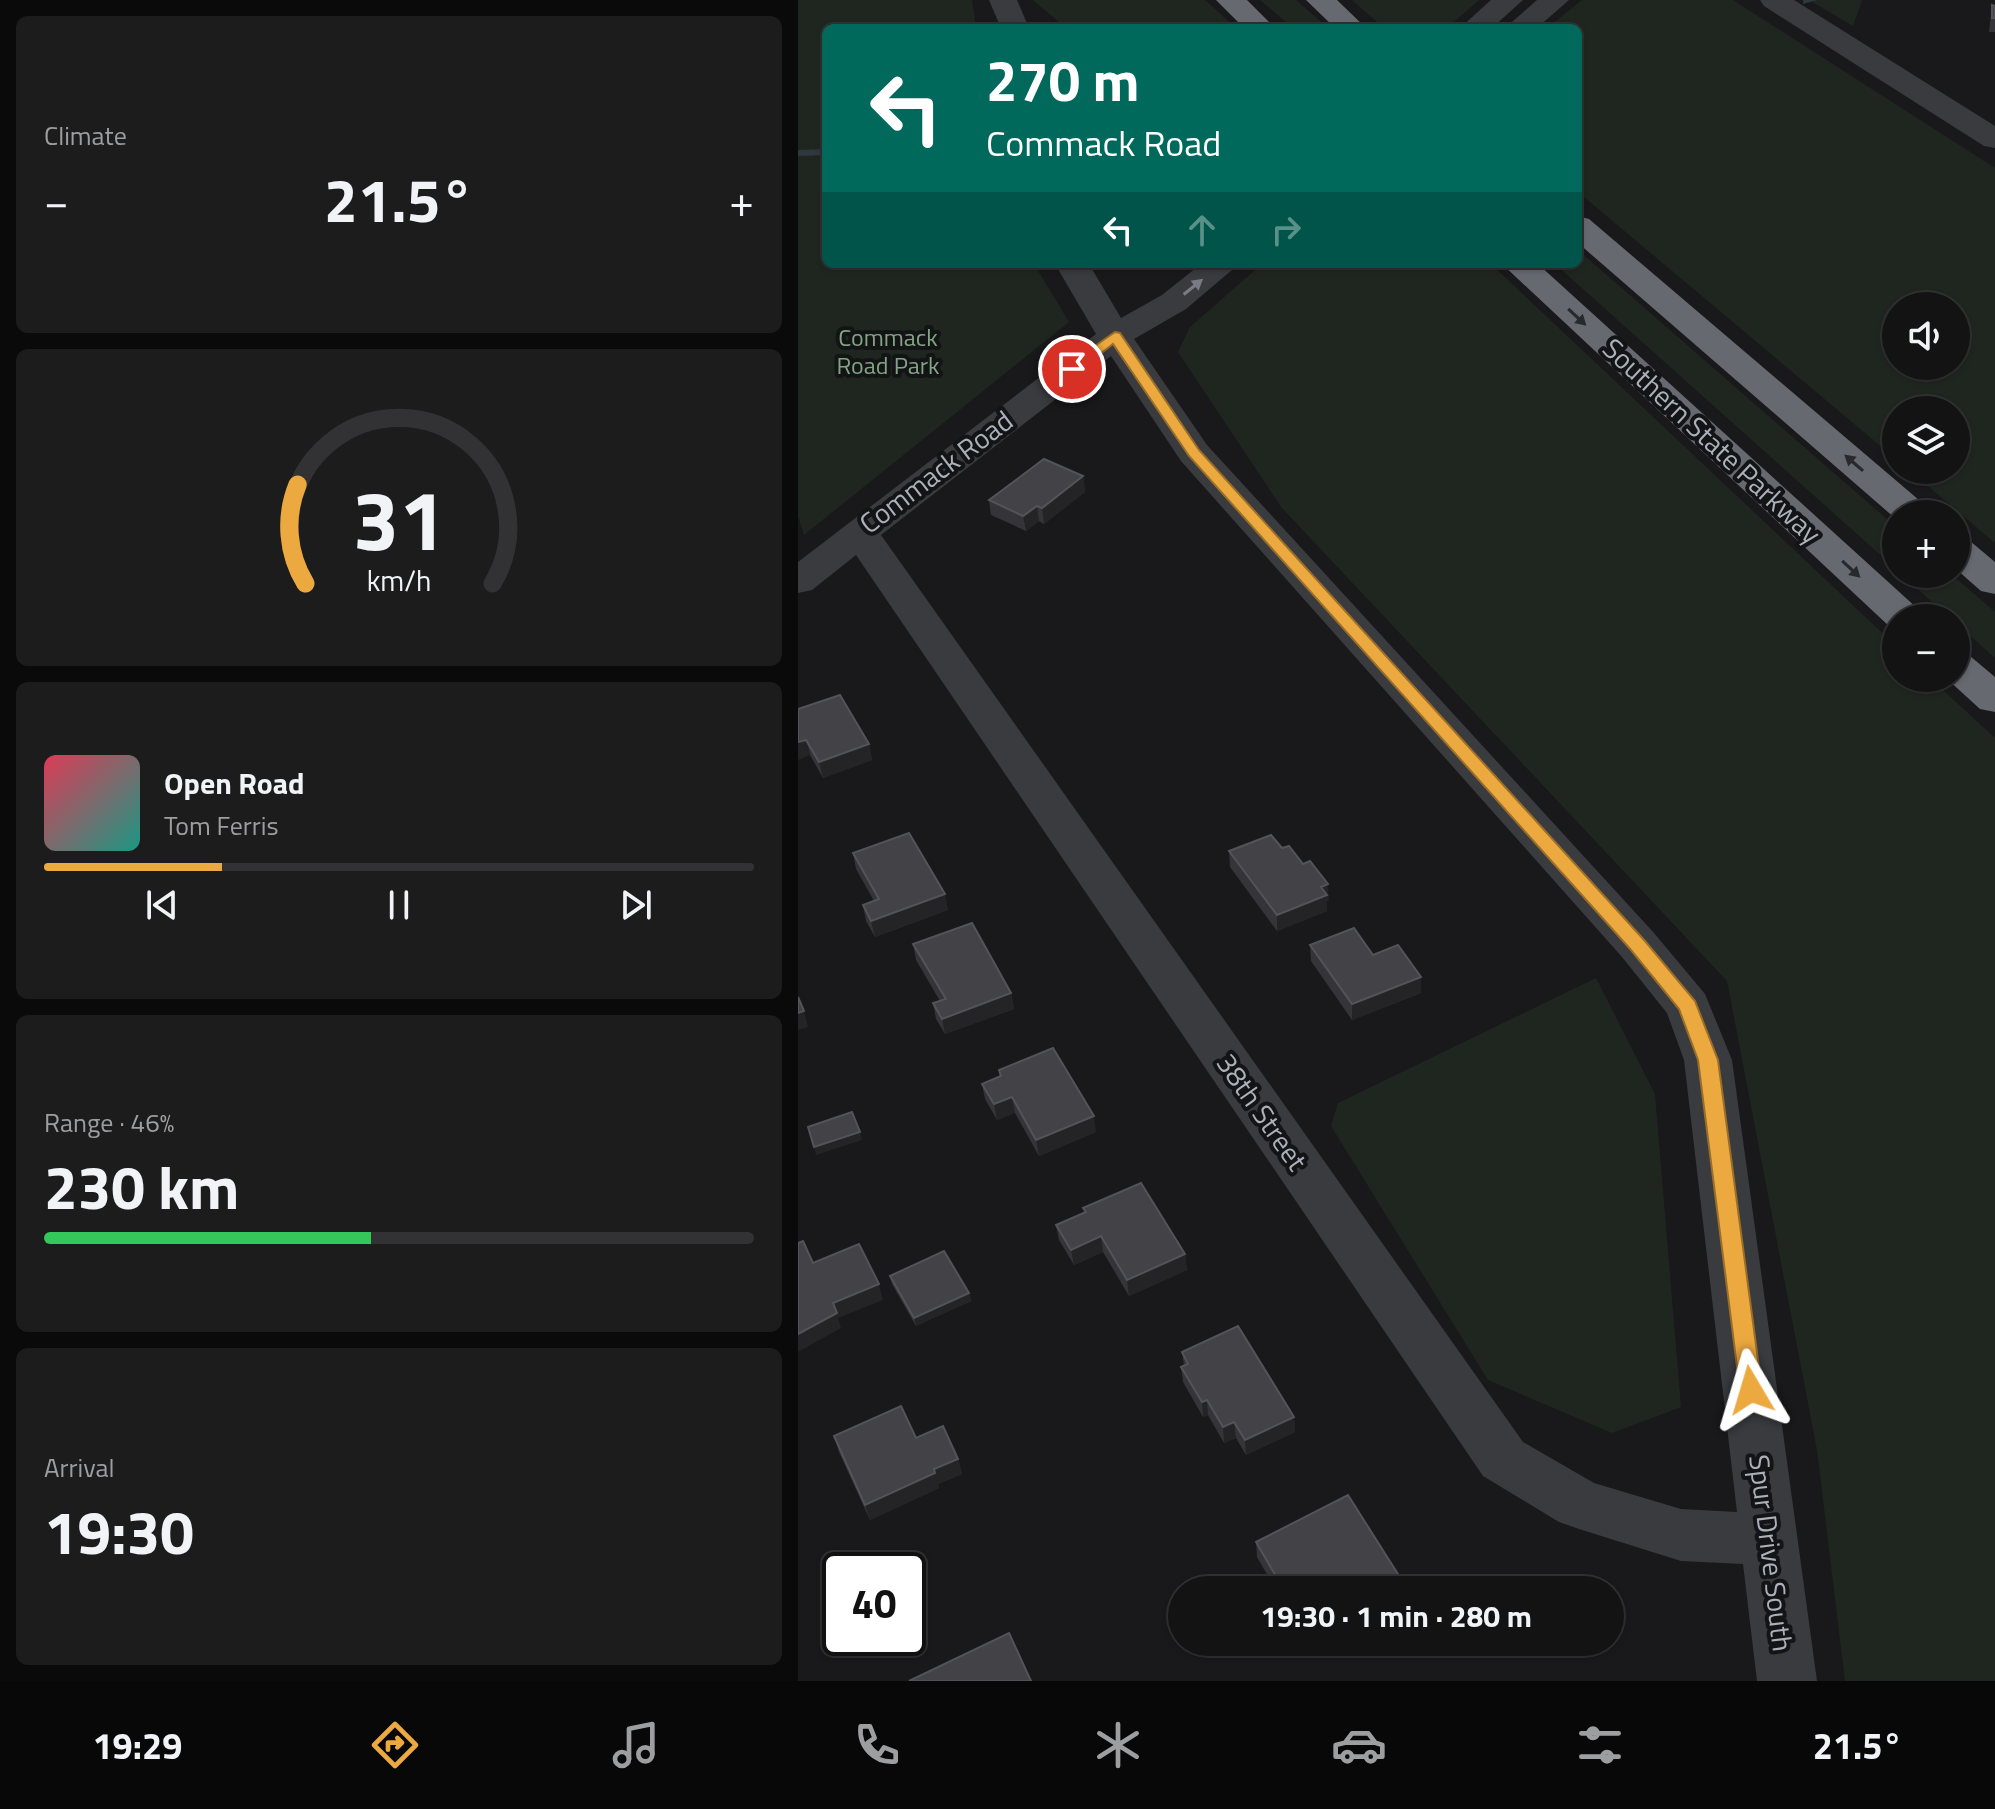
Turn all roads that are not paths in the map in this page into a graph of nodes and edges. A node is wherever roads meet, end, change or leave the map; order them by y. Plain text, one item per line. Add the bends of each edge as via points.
1 (1003, 0) edge
2 (1230, 0) edge
3 (1320, 0) edge
4 (1509, 0) edge
5 (1555, 0) edge
6 (1774, 0) edge
7 (1013, 24) edge
8 (1257, 24) edge
9 (1347, 24) edge
10 (1479, 24) edge
11 (1524, 24) edge
12 (1995, 139) edge
13 (1582, 229) edge
14 (1074, 268) edge
15 (1167, 268) edge
16 (1217, 268) edge
17 (1523, 268) edge
18 (1115, 336) junction
19 (1897, 500) edge
20 (859, 531) junction
21 (1970, 561) edge
22 (798, 581) edge
23 (1995, 582) edge
24 (1889, 604) edge
25 (1970, 677) edge
26 (1995, 699) edge
27 (1770, 1540) junction
28 (1787, 1681) edge

1 - 7 street
2 - 8 highway
3 - 9 highway
4 - 10 street
5 - 11 street
6 - 12 street
19 -> 13 highway
14 - 18 street, Spur Drive South
15 - 18 street, Commack Road
18 -> 16 street, Commack Road via 1174,302
17 -> 24 highway, Southern State Parkway
18 - 20 street, Commack Road
18 - 27 street, Spur Drive South via 1194,453 1688,1006 1708,1060
20 - 22 street, Commack Road
20 - 27 street, 38th Street via 1503,1459 1579,1504 1681,1535
21 - 23 highway
25 - 26 highway
27 - 28 street, Spur Drive South

